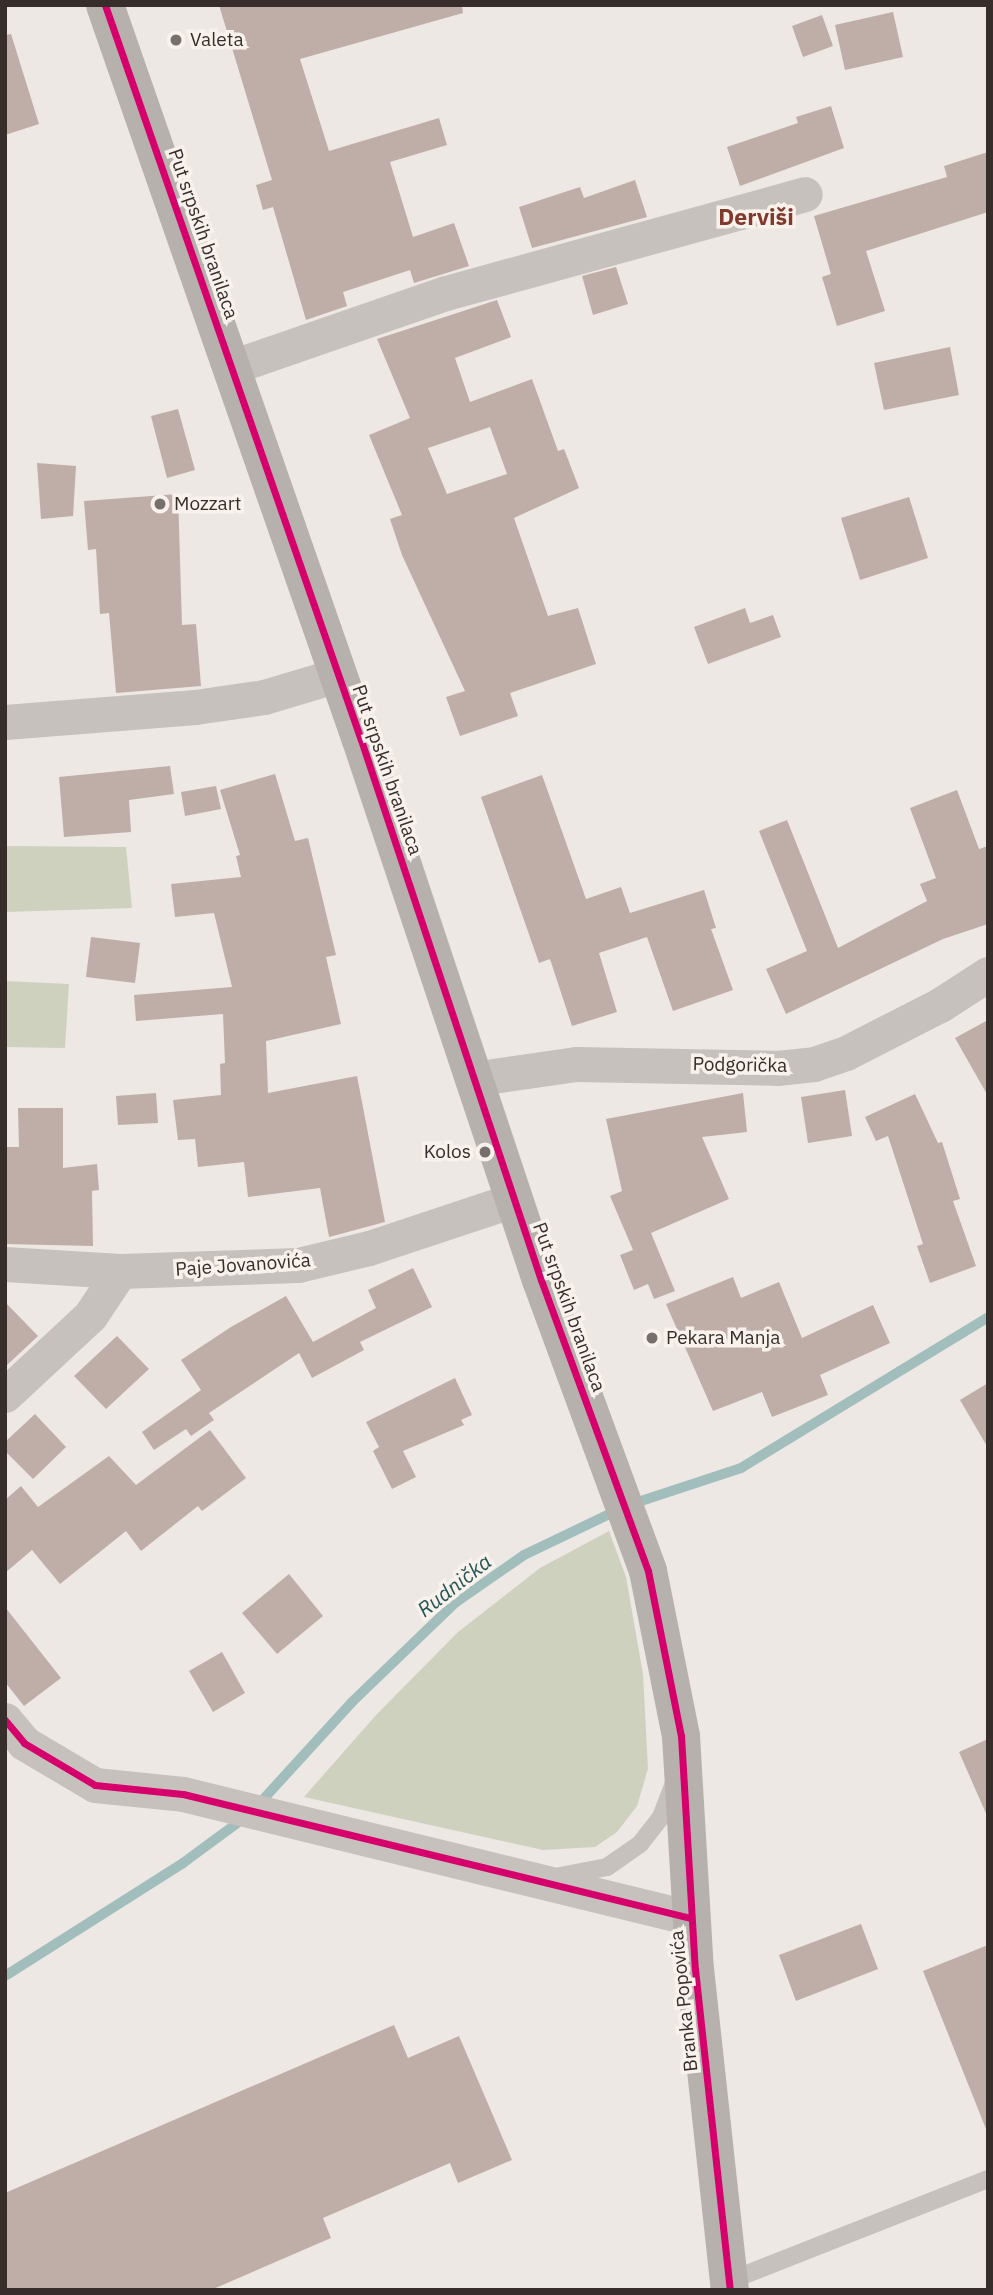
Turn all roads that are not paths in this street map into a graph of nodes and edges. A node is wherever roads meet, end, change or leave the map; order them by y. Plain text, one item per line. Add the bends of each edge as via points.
1 (105, 5) edge
2 (805, 194) dead end
3 (232, 368) junction
4 (338, 675) junction
5 (5, 722) edge
6 (988, 974) edge
7 (472, 1079) junction
8 (513, 1200) junction
9 (5, 1264) edge
10 (120, 1271) junction
11 (5, 1395) edge
12 (638, 1546) joint
13 (5, 1720) edge
14 (681, 1736) junction
15 (522, 1875) junction
16 (691, 1918) junction
17 (988, 2179) edge
18 (725, 2287) edge

1 - 3 main road, Put srpskih branilaca
2 - 3 street via 446,293
3 - 4 main road, Put srpskih branilaca
4 - 5 street via 264,697 195,708
4 - 7 main road, Put srpskih branilaca
6 - 7 street, Podgorička via 940,1005 846,1053 814,1064 777,1069 576,1064
7 - 8 main road, Put srpskih branilaca
8 - 10 street, Paje Jovanovića via 369,1248 298,1265
8 - 12 main road, Put srpskih branilaca
9 - 10 street, Paje Jovanovića
10 - 11 street via 90,1316
12 - 14 main road, Branka Popovića via 651,1583
13 - 15 street via 44,1758 95,1785 183,1794
14 - 15 lane via 673,1789 661,1817 640,1844 607,1867 578,1876
14 - 16 main road, Branka Popovića
15 - 16 street
16 - 18 main road, Branka Popovića
17 - 18 lane

